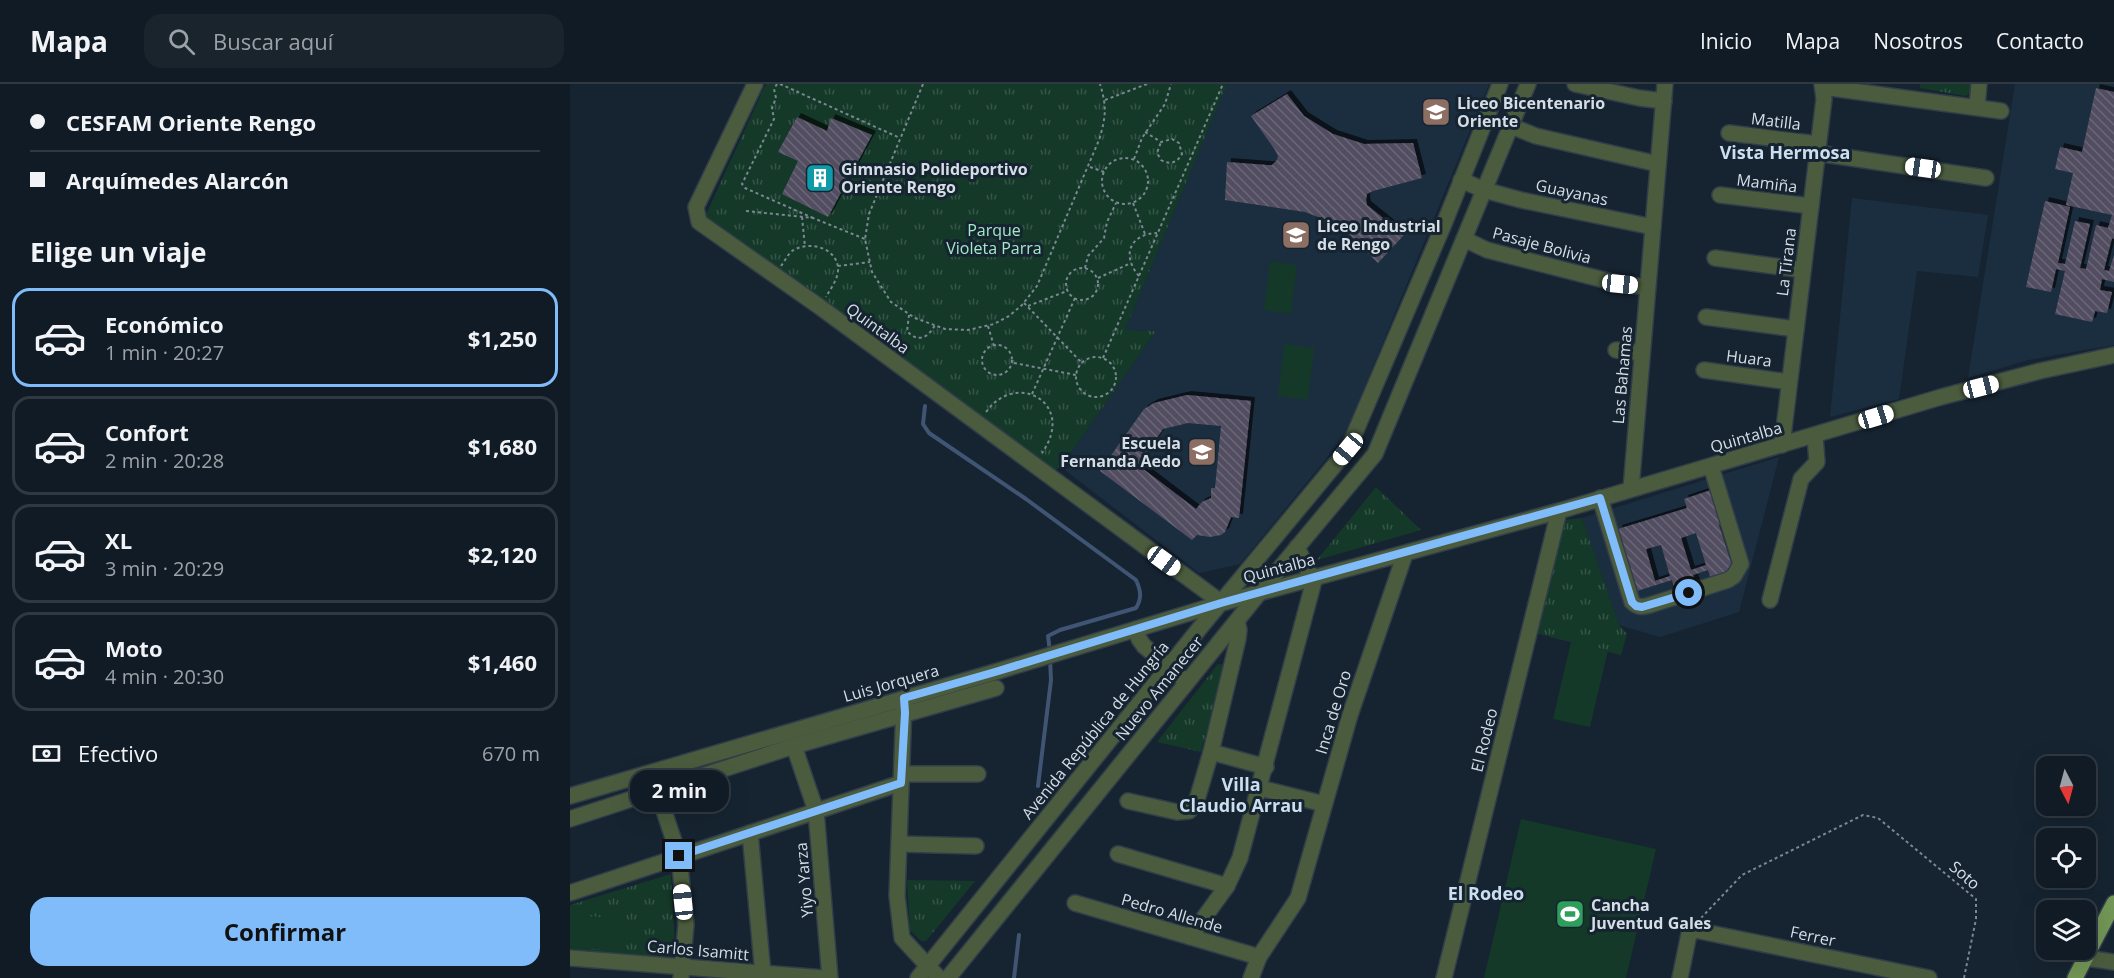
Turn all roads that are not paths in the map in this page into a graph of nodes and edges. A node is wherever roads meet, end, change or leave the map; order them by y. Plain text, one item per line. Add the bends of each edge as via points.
1 (755, 84) edge
2 (1500, 84) edge
3 (1527, 84) edge
4 (1575, 84) edge
5 (1665, 84) edge
6 (1979, 84) edge
7 (1822, 86) edge
8 (1664, 101) junction
9 (1977, 107) junction
10 (2001, 111) dead end
11 (1510, 126) junction
12 (1729, 133) dead end
13 (1818, 149) junction
14 (1658, 164) junction
15 (1986, 178) dead end
16 (1461, 180) junction
17 (1484, 190) junction
18 (1720, 195) dead end
19 (1811, 206) junction
20 (1653, 227) junction
21 (1464, 240) junction
22 (1715, 258) dead end
23 (1803, 270) junction
24 (1647, 287) junction
25 (1706, 317) dead end
26 (1796, 329) junction
27 (1616, 350) dead end
28 (1642, 353) junction
29 (2114, 355) edge
30 (1388, 358) junction
31 (1410, 365) junction
32 (1704, 370) dead end
33 (1790, 382) junction
34 (1815, 436) junction
35 (1782, 445) junction
36 (1711, 466) junction
37 (1631, 489) junction
38 (1600, 498) junction
39 (1559, 510) junction
40 (1297, 547) junction
41 (1405, 554) junction
42 (1315, 577) junction
43 (1260, 592) junction
44 (1770, 600) dead end
45 (1221, 603) junction
46 (1237, 621) junction
47 (1136, 629) junction
48 (1169, 668) junction
49 (1187, 682) junction
50 (996, 688) dead end
51 (904, 705) junction
52 (794, 746) junction
53 (1211, 752) junction
54 (1266, 767) junction
55 (652, 772) junction
56 (978, 774) dead end
57 (902, 778) junction
58 (1260, 788) junction
59 (656, 790) junction
60 (570, 796) edge
61 (1128, 801) dead end
62 (1324, 804) junction
63 (816, 811) junction
64 (570, 819) edge
65 (750, 833) junction
66 (899, 844) junction
67 (976, 846) dead end
68 (1118, 854) dead end
69 (679, 856) junction
70 (1227, 886) junction
71 (570, 893) edge
72 (1075, 903) dead end
73 (2114, 903) edge
74 (1190, 937) junction
75 (2096, 938) edge
76 (1259, 957) junction
77 (570, 958) edge
78 (2096, 959) edge
79 (2085, 960) edge
80 (2114, 962) edge
81 (929, 965) junction
82 (682, 972) edge
83 (763, 974) junction
84 (824, 978) edge
85 (830, 978) edge
86 (918, 978) edge
87 (939, 978) edge
88 (948, 978) edge
89 (1251, 978) edge
90 (1444, 978) edge
91 (1680, 978) edge
92 (1929, 978) edge
93 (2075, 978) edge

1 - 45 street, Quintalba via 696,207 699,222
2 - 16 street, Avenida República de Hungría
3 - 11 street, Nuevo Amanecer
4 - 8 street
5 - 8 street, Las Bahamas
6 - 9 street
7 - 9 street
7 - 13 street, La Tirana
8 - 14 street, Las Bahamas
9 - 10 street
11 - 14 street via 1536,136
11 - 17 street, Nuevo Amanecer
12 - 13 street, Matilla
13 - 15 street, Matilla
13 - 19 street, La Tirana
14 - 20 street, Las Bahamas
16 - 17 street, Guayanas
16 - 30 street, Avenida República de Hungría
17 - 20 street, Guayanas
17 - 21 street, Nuevo Amanecer
18 - 19 street, Mamiña
19 - 23 street, La Tirana
20 - 24 street, Las Bahamas
21 - 24 street, Pasaje Bolivia via 1498,253 1620,284
21 - 31 street, Nuevo Amanecer
22 - 23 street
23 - 26 street, La Tirana
24 - 28 street, Las Bahamas
25 - 26 street
26 - 33 street, La Tirana
27 - 28 street
28 - 37 street, Las Bahamas
29 - 34 street, Quintalba via 1941,397
30 - 31 street
30 - 45 street, Avenida República de Hungría via 1348,449
31 - 40 street, Nuevo Amanecer via 1374,454
32 - 33 street, Huara
33 - 35 street, La Tirana
34 - 35 street, Quintalba
34 - 44 street via 1817,462 1801,479
35 - 36 street, Quintalba
36 - 37 street, Quintalba
36 - 38 street via 1741,564 1728,580 1650,605 1636,606 1632,602
37 - 38 street, Quintalba
38 - 39 street, Quintalba
39 - 41 street, Quintalba
39 - 90 street, El Rodeo
40 - 42 street via 1309,573
40 - 43 street, Nuevo Amanecer
41 - 42 street, Quintalba
41 - 62 street, Inca de Oro
42 - 43 street, Quintalba
42 - 54 street
43 - 45 street, Quintalba
43 - 46 street, Nuevo Amanecer
45 - 47 street, Luis Jorquera
45 - 48 street, Avenida República de Hungría
46 - 49 street, Nuevo Amanecer
46 - 53 street via 1238,639
47 - 48 street via 1144,646
47 - 51 street, Luis Jorquera
48 - 49 street
48 - 81 street, Avenida República de Hungría
49 - 88 street, Nuevo Amanecer
50 - 51 street
51 - 52 street
51 - 55 street, Luis Jorquera
51 - 57 street
52 - 59 street
52 - 63 street, Yiyo Yarza
53 - 54 street
53 - 61 street via 1196,803 1189,811
54 - 58 street
55 - 59 street
55 - 60 street, Luis Jorquera
56 - 57 street
57 - 63 street
57 - 66 street
58 - 62 street
58 - 70 street via 1240,858
59 - 64 street
59 - 69 street
62 - 76 street, Inca de Oro via 1298,898
63 - 65 street
63 - 85 street, Yiyo Yarza
65 - 69 street
65 - 83 street
66 - 67 street
66 - 81 street via 897,896 902,938
68 - 70 street
69 - 71 street
69 - 82 street via 686,925
70 - 74 street
72 - 74 street, Pedro Allende
73 - 75 main road
74 - 76 street, Pedro Allende
76 - 89 street, Inca de Oro
77 - 82 street, Carlos Isamitt
78 - 80 street
79 - 93 main road
81 - 86 street, Avenida República de Hungría
81 - 87 street
82 - 83 street, Carlos Isamitt
83 - 84 street, Carlos Isamitt
91 - 92 street, Ferrer via 1690,929

